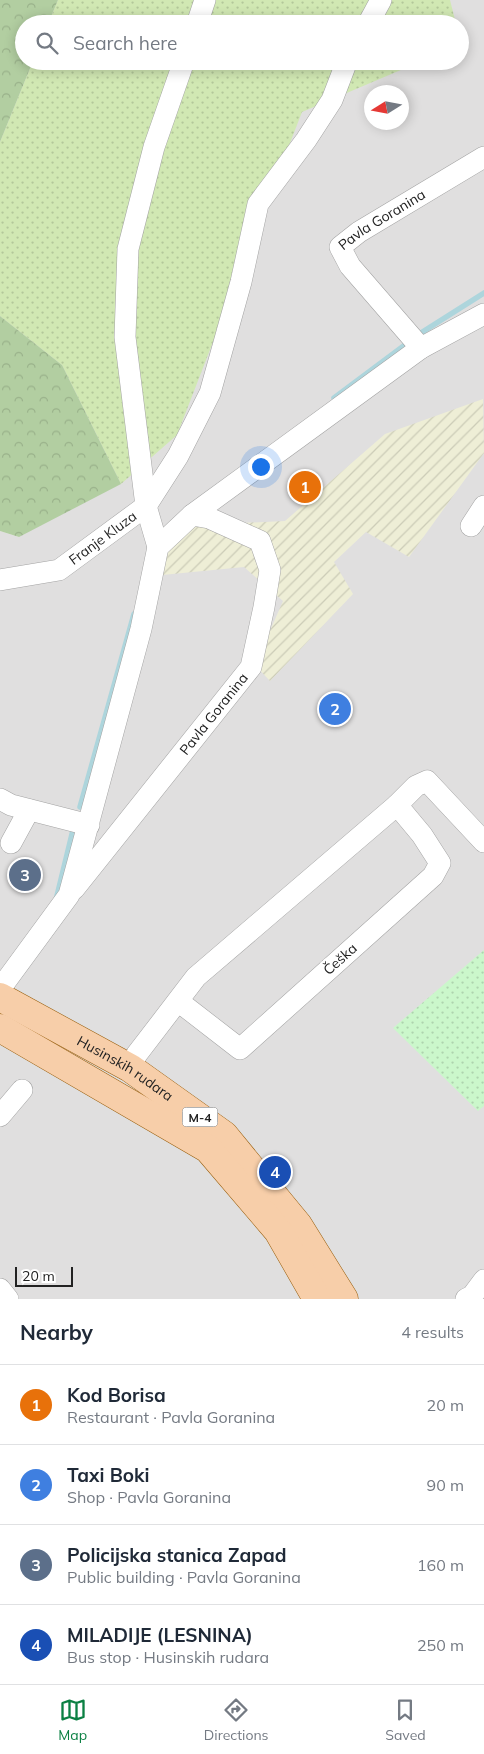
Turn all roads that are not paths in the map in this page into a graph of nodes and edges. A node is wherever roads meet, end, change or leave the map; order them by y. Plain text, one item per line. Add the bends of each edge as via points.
1 (205, 0) edge
2 (380, 0) edge
3 (200, 15) edge
4 (372, 15) edge
5 (181, 70) edge
6 (344, 70) edge
7 (484, 157) edge
8 (483, 317) edge
9 (421, 348) junction
10 (146, 506) junction
11 (484, 506) edge
12 (192, 515) junction
13 (471, 526) dead end
14 (158, 547) junction
15 (0, 580) edge
16 (0, 798) edge
17 (397, 805) junction
18 (29, 810) junction
19 (89, 825) junction
20 (11, 842) dead end
21 (484, 842) edge
22 (69, 895) junction
23 (0, 989) edge
24 (0, 997) edge
25 (178, 1001) junction
26 (0, 1028) edge
27 (130, 1068) junction
28 (22, 1090) dead end
29 (0, 1116) edge
30 (484, 1280) edge
31 (0, 1289) edge
32 (8, 1299) edge
33 (317, 1299) edge
34 (344, 1299) edge
35 (466, 1299) edge

1 - 3 street
2 - 4 street
5 - 10 street via 154,147 128,249 125,337
6 - 10 street via 332,100 258,204 241,282 210,394 178,456
7 - 9 street, Pavla Goranina via 359,232 340,247 350,266
8 - 9 street
9 - 12 street
10 - 14 street
10 - 15 street, Franje Kluza via 59,570
11 - 13 street
12 - 14 street
12 - 22 street, Pavla Goranina via 209,518 260,541 270,570 251,667
14 - 19 street, Pavla Goranina via 141,629
16 - 18 street
17 - 21 street via 416,786 427,781
17 - 25 street via 196,977
17 - 25 street, Češka via 440,863 433,876 240,1049
18 - 19 street
18 - 20 street
19 - 22 street, Pavla Goranina
22 - 23 street, Pavla Goranina
24 - 27 main road, Husinskih rudara / M-4
25 - 27 street
26 - 33 main road, Husinskih rudara / M-4 via 208,1149 278,1231
27 - 34 main road, Husinskih rudara / M-4 via 224,1135 298,1225
28 - 29 street
30 - 35 street
31 - 32 street

